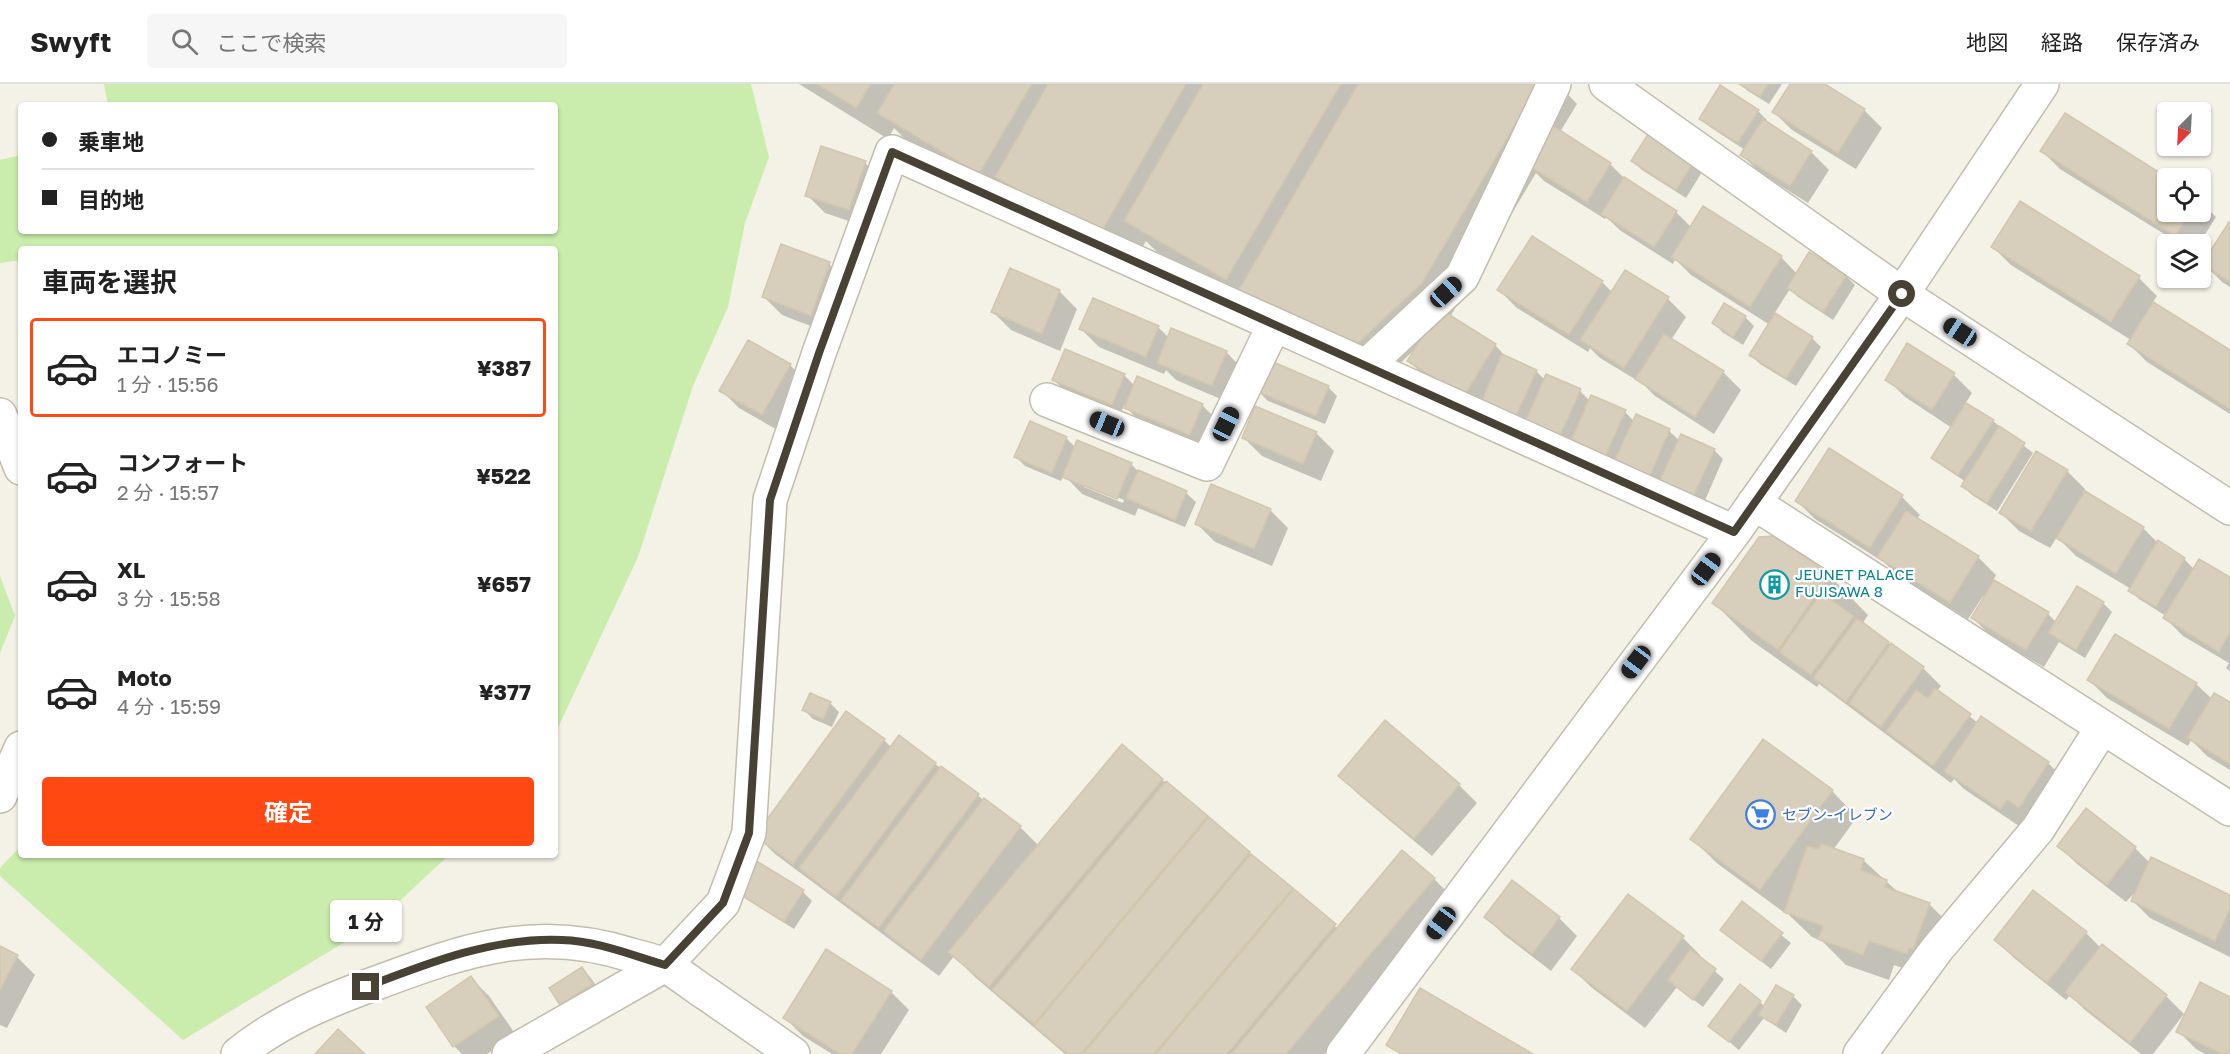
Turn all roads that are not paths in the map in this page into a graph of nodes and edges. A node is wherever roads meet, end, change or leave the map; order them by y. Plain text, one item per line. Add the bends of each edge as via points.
1 (1554, 84) edge
2 (1606, 84) edge
3 (2042, 84) edge
4 (1902, 294) junction
5 (1274, 325) junction
6 (1366, 366) junction
7 (1047, 400) dead end
8 (0, 415) edge
9 (18, 460) edge
10 (1754, 503) junction
11 (2230, 508) edge
12 (1734, 532) junction
13 (2102, 728) junction
14 (18, 755) edge
15 (0, 796) edge
16 (2230, 809) edge
17 (665, 965) junction
18 (238, 1054) edge
19 (509, 1054) edge
20 (793, 1054) edge
21 (1343, 1054) edge
22 (1860, 1054) edge

1 - 6 street via 1462,277
2 - 4 street
3 - 4 street
4 - 10 street
4 - 11 street
5 - 6 street
5 - 7 street via 1207,464
5 - 17 street via 892,152 770,500 749,833 723,903
6 - 12 street
8 - 9 street
10 - 12 street
10 - 13 street
12 - 21 street
13 - 16 street
13 - 22 street via 2038,829 1937,949
14 - 15 street
17 - 18 street via 608,948 562,940 472,950 345,994 287,1020
17 - 19 street
17 - 20 street

